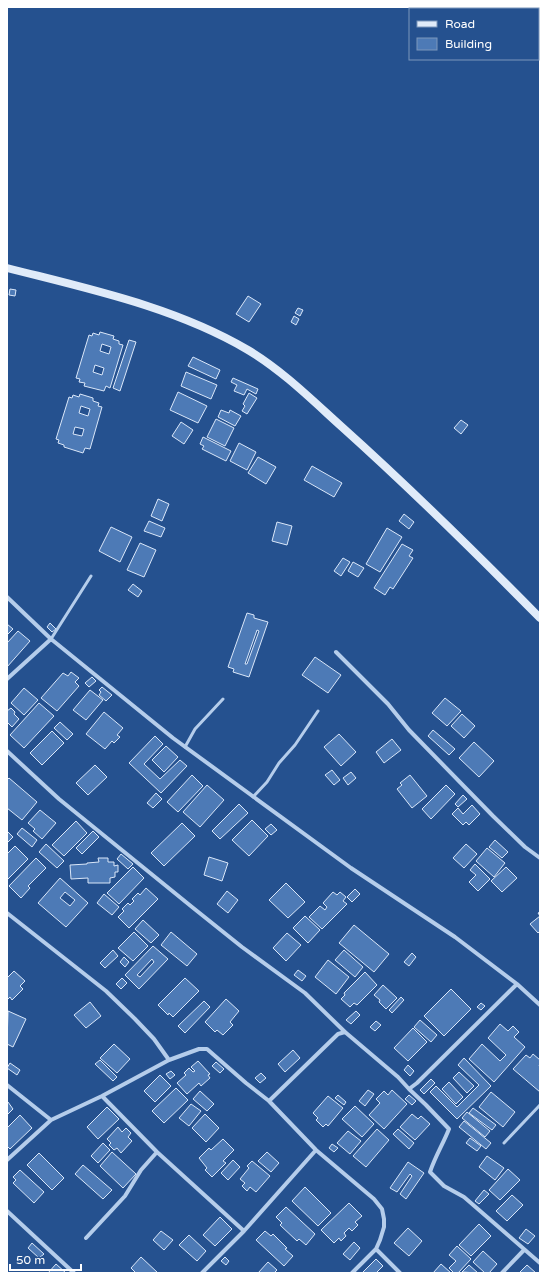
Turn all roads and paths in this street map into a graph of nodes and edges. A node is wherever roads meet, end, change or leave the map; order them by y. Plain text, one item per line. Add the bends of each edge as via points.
1 (7, 268) edge
2 (91, 576) dead end
3 (7, 597) edge
4 (540, 618) edge
5 (51, 639) junction
6 (336, 652) dead end
7 (7, 679) edge
8 (222, 699) dead end
9 (318, 711) dead end
10 (185, 747) junction
11 (7, 751) edge
12 (253, 797) junction
13 (540, 858) edge
14 (7, 913) edge
15 (517, 984) junction
16 (540, 1005) edge
17 (345, 1032) junction
18 (169, 1060) junction
19 (7, 1086) edge
20 (409, 1089) junction
21 (102, 1096) junction
22 (269, 1101) junction
23 (540, 1105) edge
24 (51, 1120) junction
25 (504, 1143) dead end
26 (316, 1150) junction
27 (157, 1152) junction
28 (7, 1160) edge
29 (7, 1211) edge
30 (244, 1231) junction
31 (86, 1238) dead end
32 (376, 1250) junction
33 (524, 1250) junction
34 (540, 1263) edge
35 (74, 1273) edge
36 (202, 1273) edge
37 (352, 1273) edge
38 (400, 1273) edge
39 (502, 1273) edge

1 - 4 main road via 166,312 248,350 284,375 374,455
2 - 5 lane
3 - 5 street
5 - 7 street
5 - 10 street
6 - 13 street via 493,816
8 - 10 lane via 195,729
9 - 12 lane via 295,745
10 - 12 street
11 - 17 street via 59,798 186,902 305,993
12 - 15 street via 351,868 455,937
14 - 18 street via 106,991 154,1039
15 - 16 street
15 - 20 street
17 - 20 street
17 - 22 street via 338,1034
18 - 21 street
18 - 22 street via 199,1049 207,1049
19 - 24 street
20 - 33 street via 449,1129 430,1172 444,1186 464,1197
21 - 24 street
21 - 27 street
22 - 26 street
23 - 25 lane
24 - 28 street
26 - 30 street
26 - 32 street via 374,1199 382,1209 384,1228
27 - 30 street
27 - 31 street via 141,1170 125,1196
29 - 35 street
30 - 36 street
32 - 37 street
32 - 38 street
33 - 34 street
33 - 39 street

